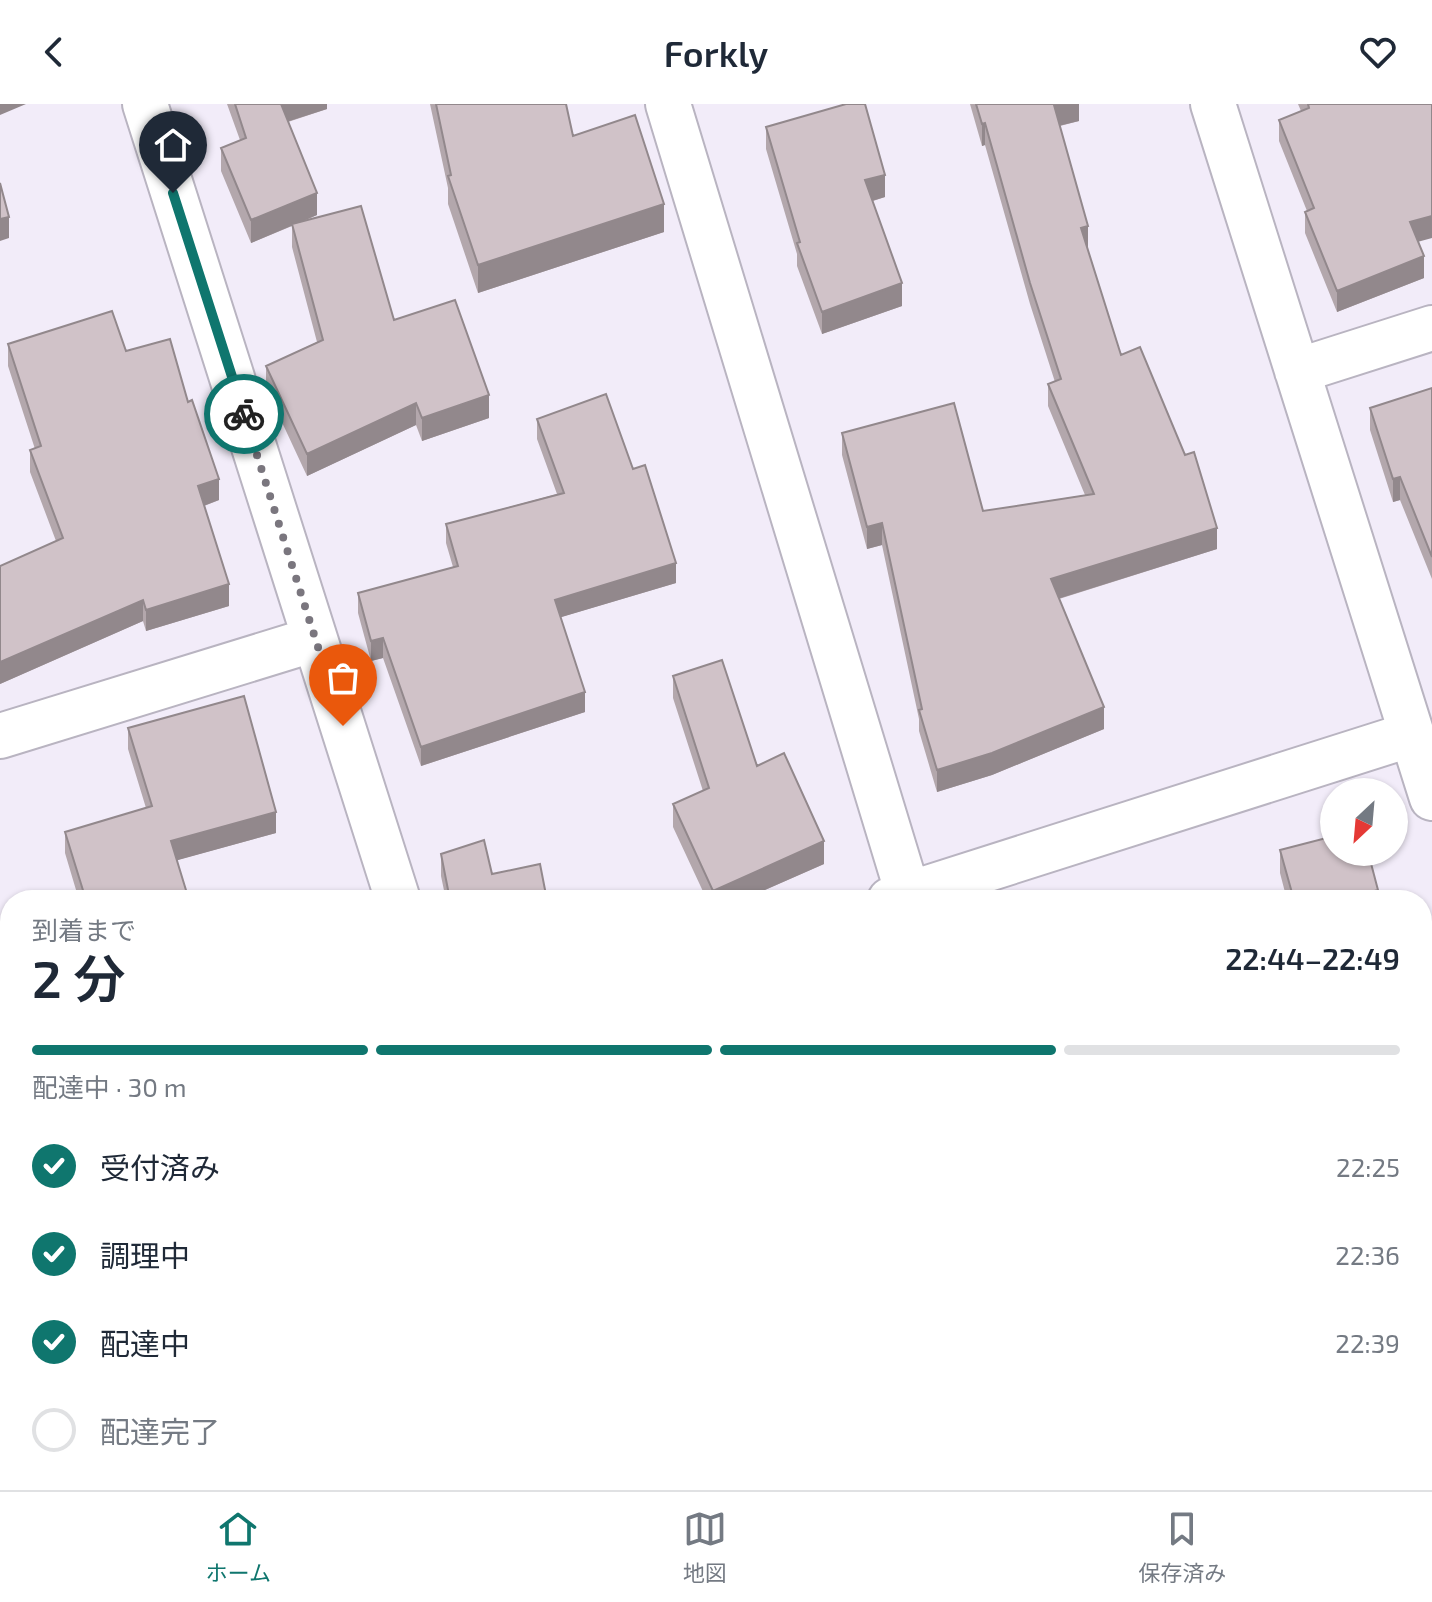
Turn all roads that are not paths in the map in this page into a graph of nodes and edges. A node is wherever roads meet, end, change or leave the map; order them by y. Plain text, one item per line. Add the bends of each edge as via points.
1 (145, 104) edge
2 (668, 104) edge
3 (1213, 104) edge
4 (1432, 328) edge
5 (1297, 371) junction
6 (315, 639) junction
7 (1415, 685) edge
8 (1412, 734) junction
9 (0, 736) edge
10 (1432, 798) edge
11 (395, 890) edge
12 (897, 890) edge
13 (921, 890) edge

1 - 6 street
2 - 12 street
3 - 5 street
4 - 5 street
5 - 7 street
6 - 9 street
6 - 11 street
7 - 8 street
8 - 10 street
8 - 13 street

